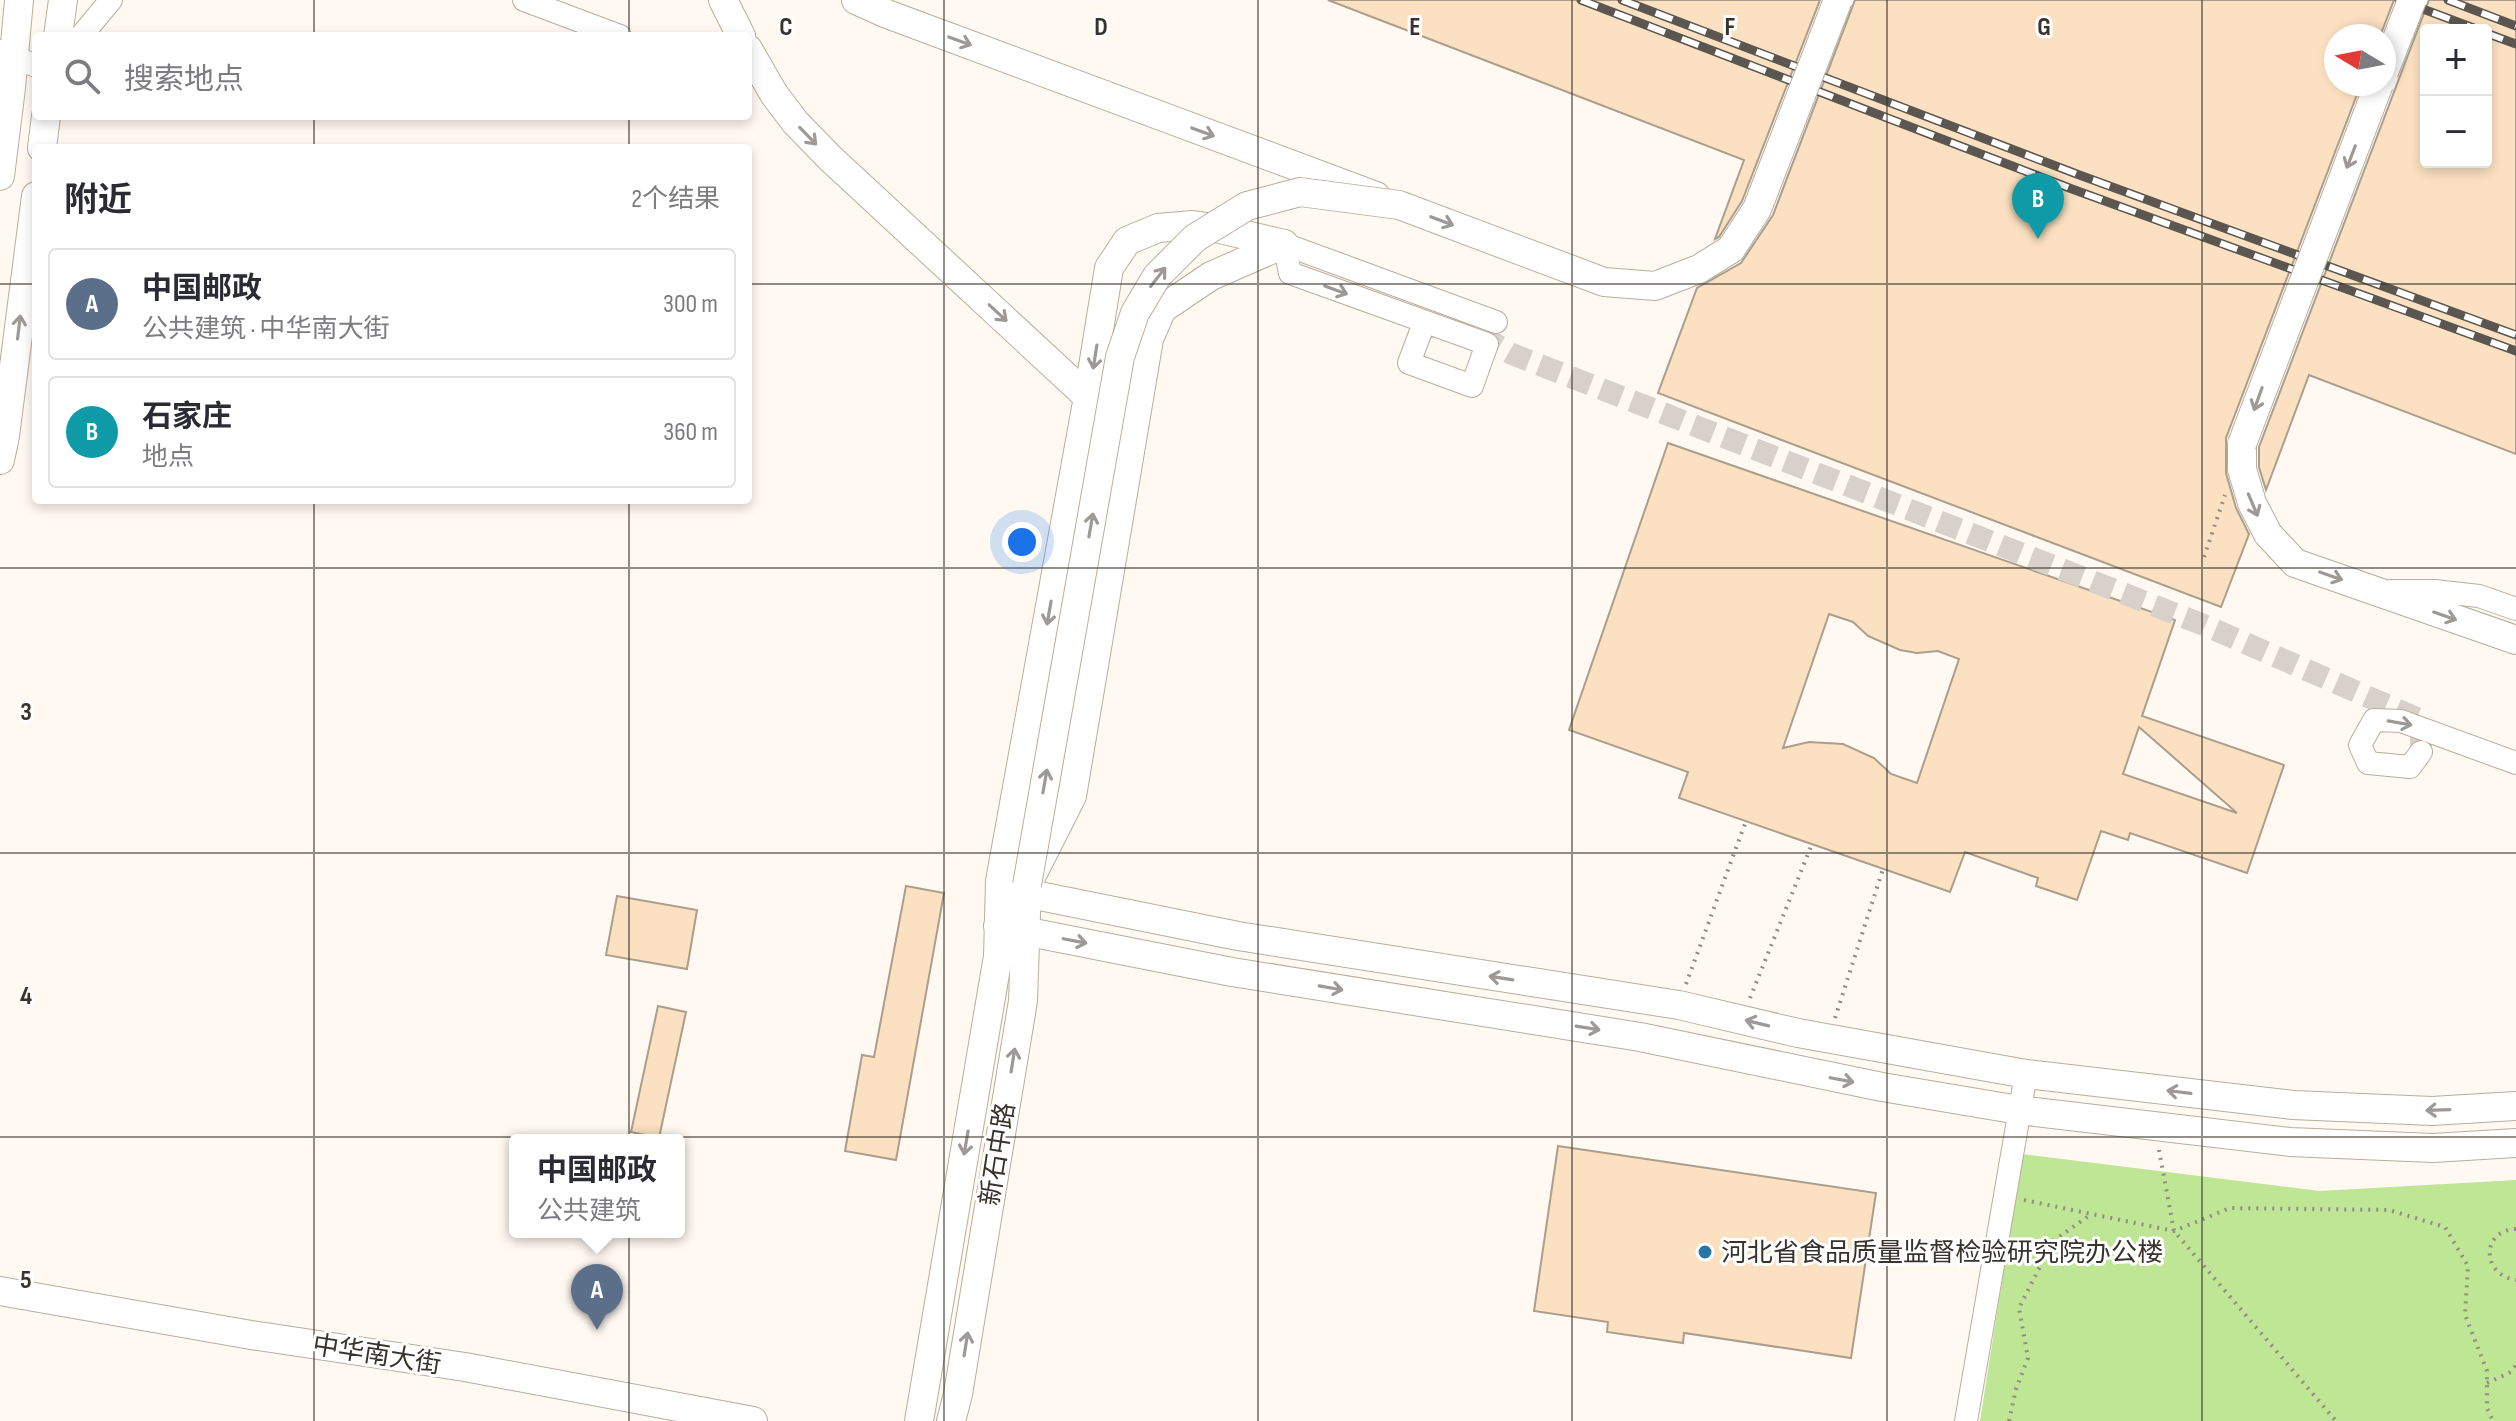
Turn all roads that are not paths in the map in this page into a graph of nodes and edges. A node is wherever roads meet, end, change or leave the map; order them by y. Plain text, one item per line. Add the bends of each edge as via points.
1 (19, 0) edge
2 (63, 0) edge
3 (111, 0) edge
4 (524, 0) edge
5 (723, 0) edge
6 (856, 0) edge
7 (1838, 0) edge
8 (2412, 0) edge
9 (59, 32) edge
10 (84, 32) edge
11 (609, 32) edge
12 (739, 32) edge
13 (2396, 41) edge
14 (17, 58) edge
15 (752, 61) edge
16 (761, 89) edge
17 (2374, 96) edge
18 (46, 120) edge
19 (42, 144) edge
20 (0, 176) edge
21 (1399, 205) junction
22 (32, 227) edge
23 (1284, 244) junction
24 (1496, 322) dead end
25 (1421, 331) dead end
26 (1088, 397) junction
27 (1133, 428) junction
28 (0, 460) edge
29 (2374, 591) junction
30 (2516, 609) edge
31 (2516, 640) edge
32 (2421, 752) dead end
33 (2516, 763) edge
34 (1017, 889) junction
35 (1012, 929) junction
36 (2026, 1074) junction
37 (2516, 1106) edge
38 (2019, 1110) junction
39 (2516, 1143) edge
40 (0, 1291) edge
41 (0, 1310) edge
42 (648, 1421) edge
43 (753, 1421) edge
44 (919, 1421) edge
45 (951, 1421) edge
46 (1966, 1421) edge

1 - 14 main road
2 - 9 main road
3 - 10 street
4 - 11 street
5 - 12 main road
6 -> 21 main road, bridge
21 -> 7 main road, bridge via 1604,282 1655,286 1699,269 1731,249 1757,209
8 - 13 main road, bridge
14 - 20 main road
15 - 16 main road
16 -> 26 main road
17 -> 29 main road, bridge via 2241,451 2252,503 2279,548 2303,567
18 - 19 main road
34 -> 21 main road, bridge via 1120,357 1135,313 1157,276 1195,238 1247,206 1300,192
28 -> 22 main road
23 - 24 street
23 -> 25 street via 1290,273 1487,344 1472,386 1409,363
23 -> 26 main road via 1193,225 1158,228 1127,241 1109,268
23 - 27 main road via 1211,276 1162,309 1149,339
26 - 27 main road
26 -> 34 main road
27 - 34 main road via 1072,796
29 - 30 street via 2479,596
29 -> 31 main road
32 -> 33 street via 2410,767 2389,767 2368,763 2360,745 2374,720 2401,721
34 - 35 main road
36 -> 34 main road via 1829,1039 1679,1005 1253,938
35 -> 38 main road via 1246,974 1640,1037
35 -> 44 main road, 新石中路 via 998,956
45 -> 35 main road, 新石中路 via 1023,1001
37 -> 36 main road via 2432,1111 2293,1105
36 - 38 street
38 - 39 main road via 2339,1145 2433,1148
38 - 46 street
40 - 43 main road, 中华南大街 via 465,1367
41 - 42 main road, 中华南大街

